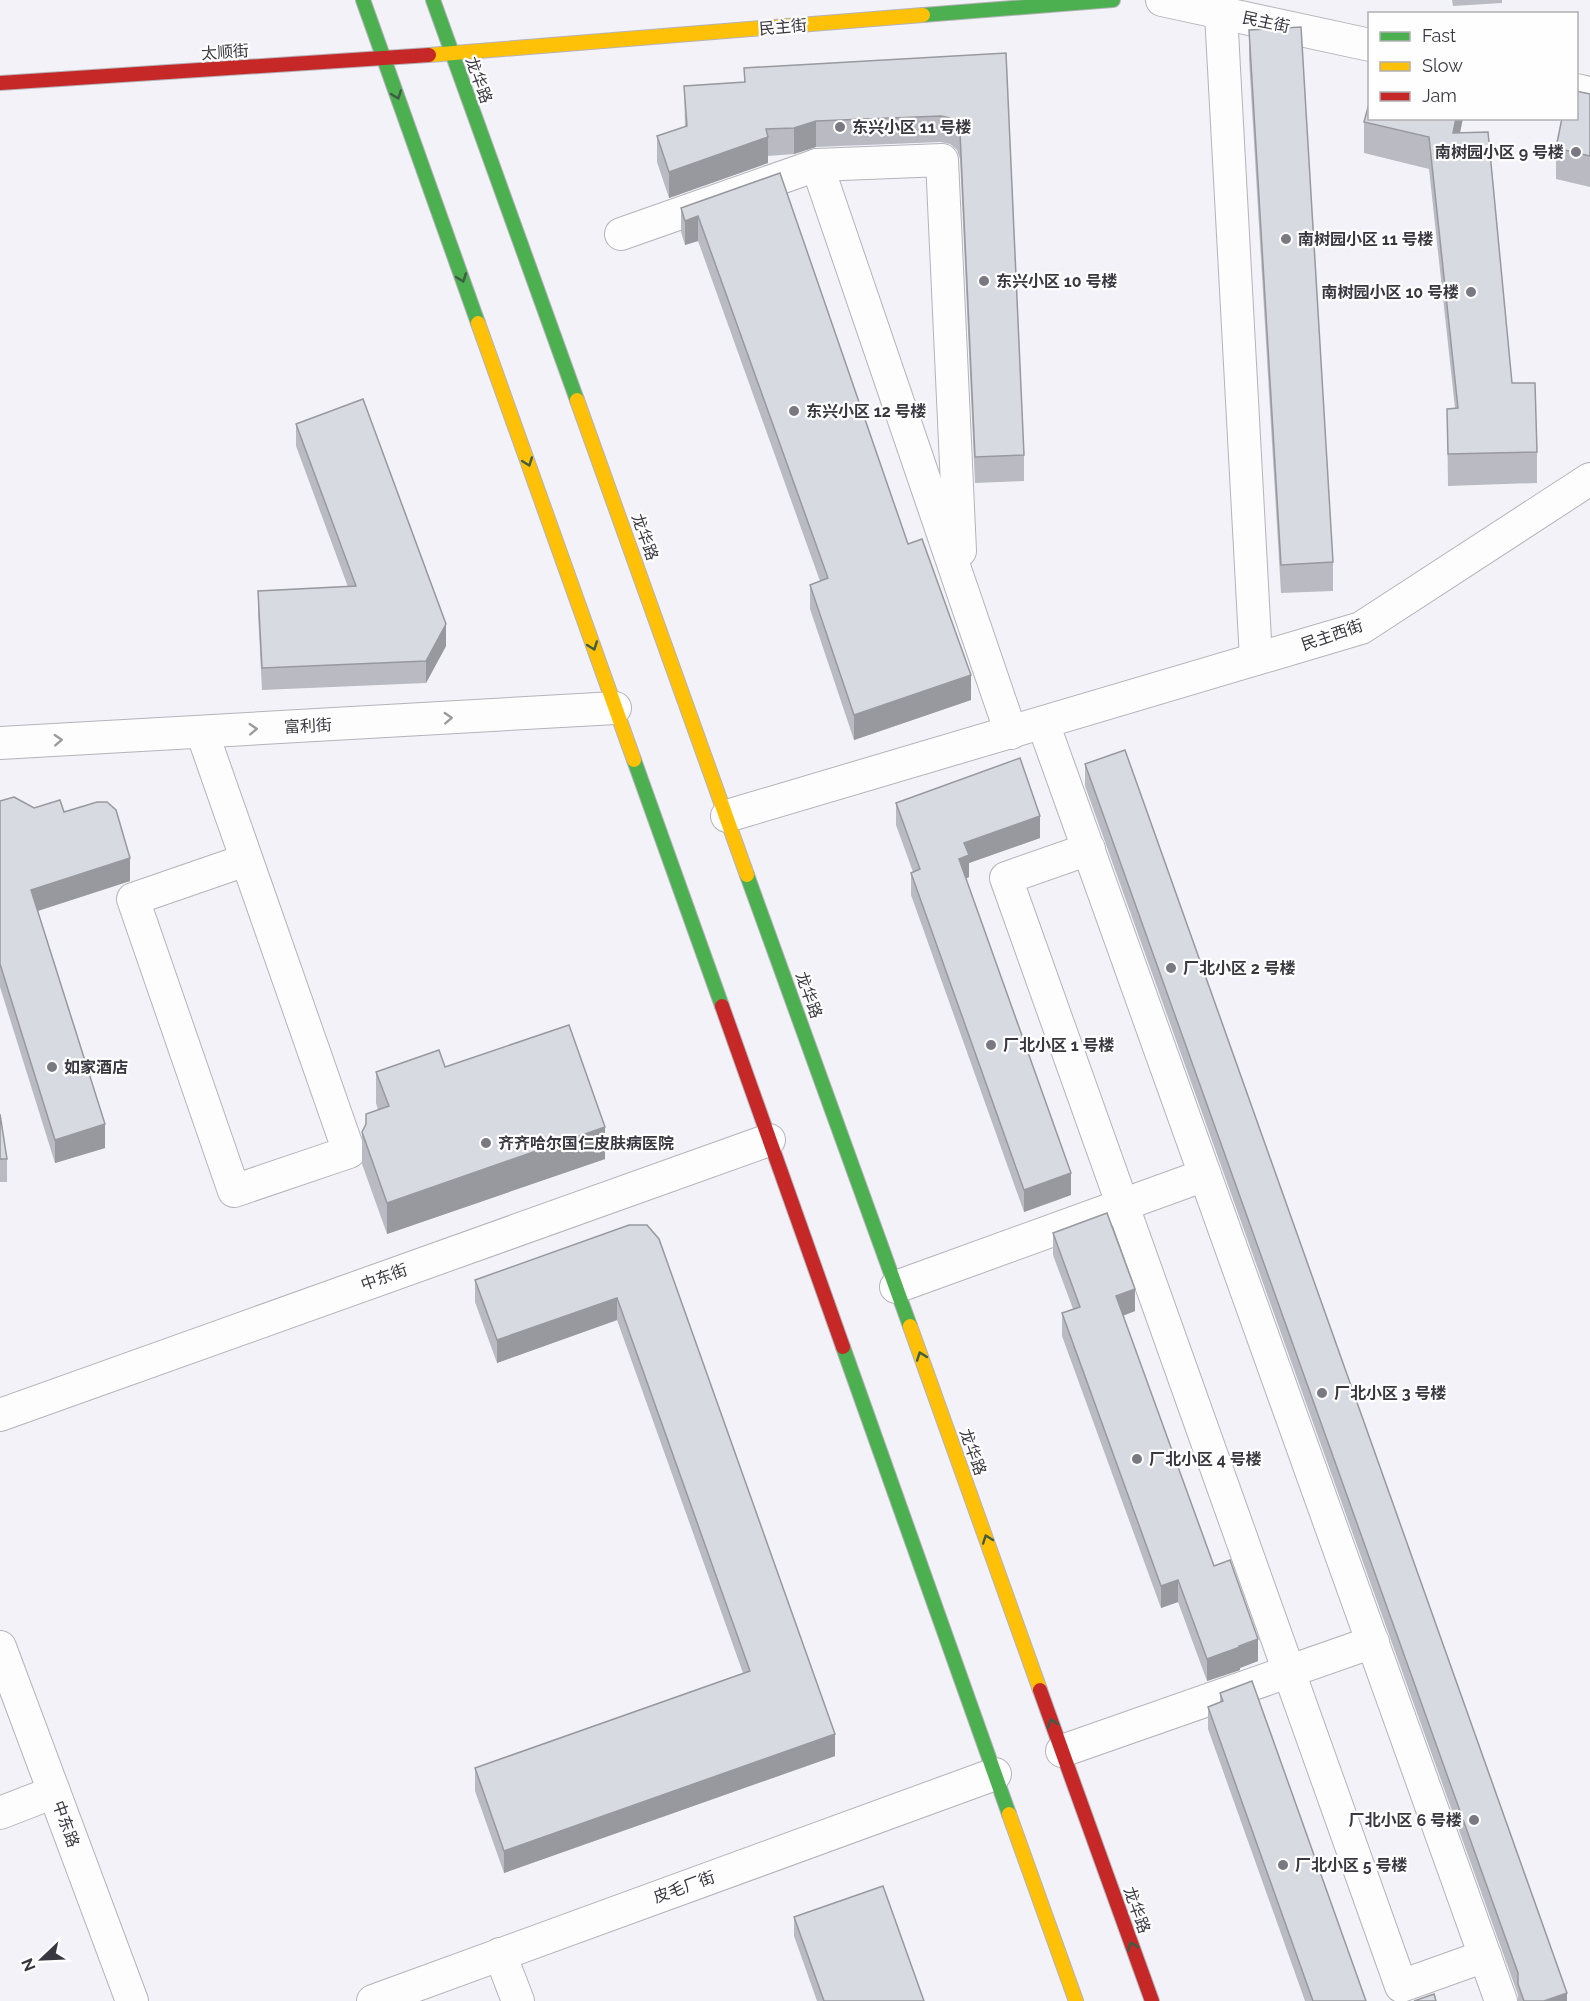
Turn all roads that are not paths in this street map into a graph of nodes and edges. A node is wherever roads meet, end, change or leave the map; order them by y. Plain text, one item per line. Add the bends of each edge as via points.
1 (363, 0) edge
2 (433, 0) edge
3 (1113, 0) edge
4 (1162, 0) edge
5 (1205, 7) edge
6 (899, 9) edge
7 (1368, 45) edge
8 (452, 53) junction
9 (384, 58) junction
10 (0, 83) edge
11 (817, 165) junction
12 (621, 234) dead end
13 (1590, 479) edge
14 (962, 587) junction
15 (1256, 659) junction
16 (615, 708) junction
17 (1043, 723) junction
18 (202, 732) junction
19 (1011, 733) junction
20 (0, 743) edge
21 (728, 816) junction
22 (1089, 849) junction
23 (246, 860) junction
24 (769, 1140) junction
25 (1205, 1175) junction
26 (1123, 1205) junction
27 (896, 1287) junction
28 (0, 1415) edge
29 (1373, 1642) junction
30 (0, 1647) edge
31 (1289, 1671) junction
32 (1062, 1751) junction
33 (995, 1774) junction
34 (54, 1792) junction
35 (0, 1813) edge
36 (500, 1954) junction
37 (1485, 1956) junction
38 (132, 2001) edge
39 (373, 2001) edge
40 (518, 2001) edge
41 (1076, 2001) edge
42 (1152, 2001) edge
43 (1502, 2001) edge

1 - 9 main road
2 - 8 main road, 龙华路
3 - 6 main road, 民主街
4 - 5 street, 民主街
5 - 7 street, 民主街
5 - 15 street
6 - 8 main road, 民主街
8 - 9 main road, 太顺街
8 - 21 main road, 龙华路
9 - 10 main road, 太顺街
9 -> 16 main road
11 - 12 street
11 - 14 street
11 - 14 street via 942,160
13 - 15 street, 民主西街 via 1361,628
14 - 19 street
15 - 17 street, 民主西街
18 -> 16 street, 富利街
16 - 24 main road
17 - 19 street, 民主西街
17 - 22 street
20 -> 18 street, 富利街
18 - 23 street
19 - 21 street, 民主西街
21 - 27 main road, 龙华路
22 - 25 street
22 - 26 street via 1006,878
23 - 23 street via 349,1152 234,1191 133,899
24 - 28 street, 中东街
24 - 33 main road
25 - 26 street
25 - 29 street
26 - 27 street
26 - 31 street
32 -> 27 main road, 龙华路
29 - 31 street
29 - 37 street
30 - 34 street, 中东路
31 - 32 street
31 - 37 street via 1401,1986
42 -> 32 main road, 龙华路
33 - 36 street, 皮毛厂街
33 - 41 main road
34 - 35 street
34 - 38 street, 中东路
36 - 39 street, 皮毛厂街
36 - 40 street
37 - 43 street

